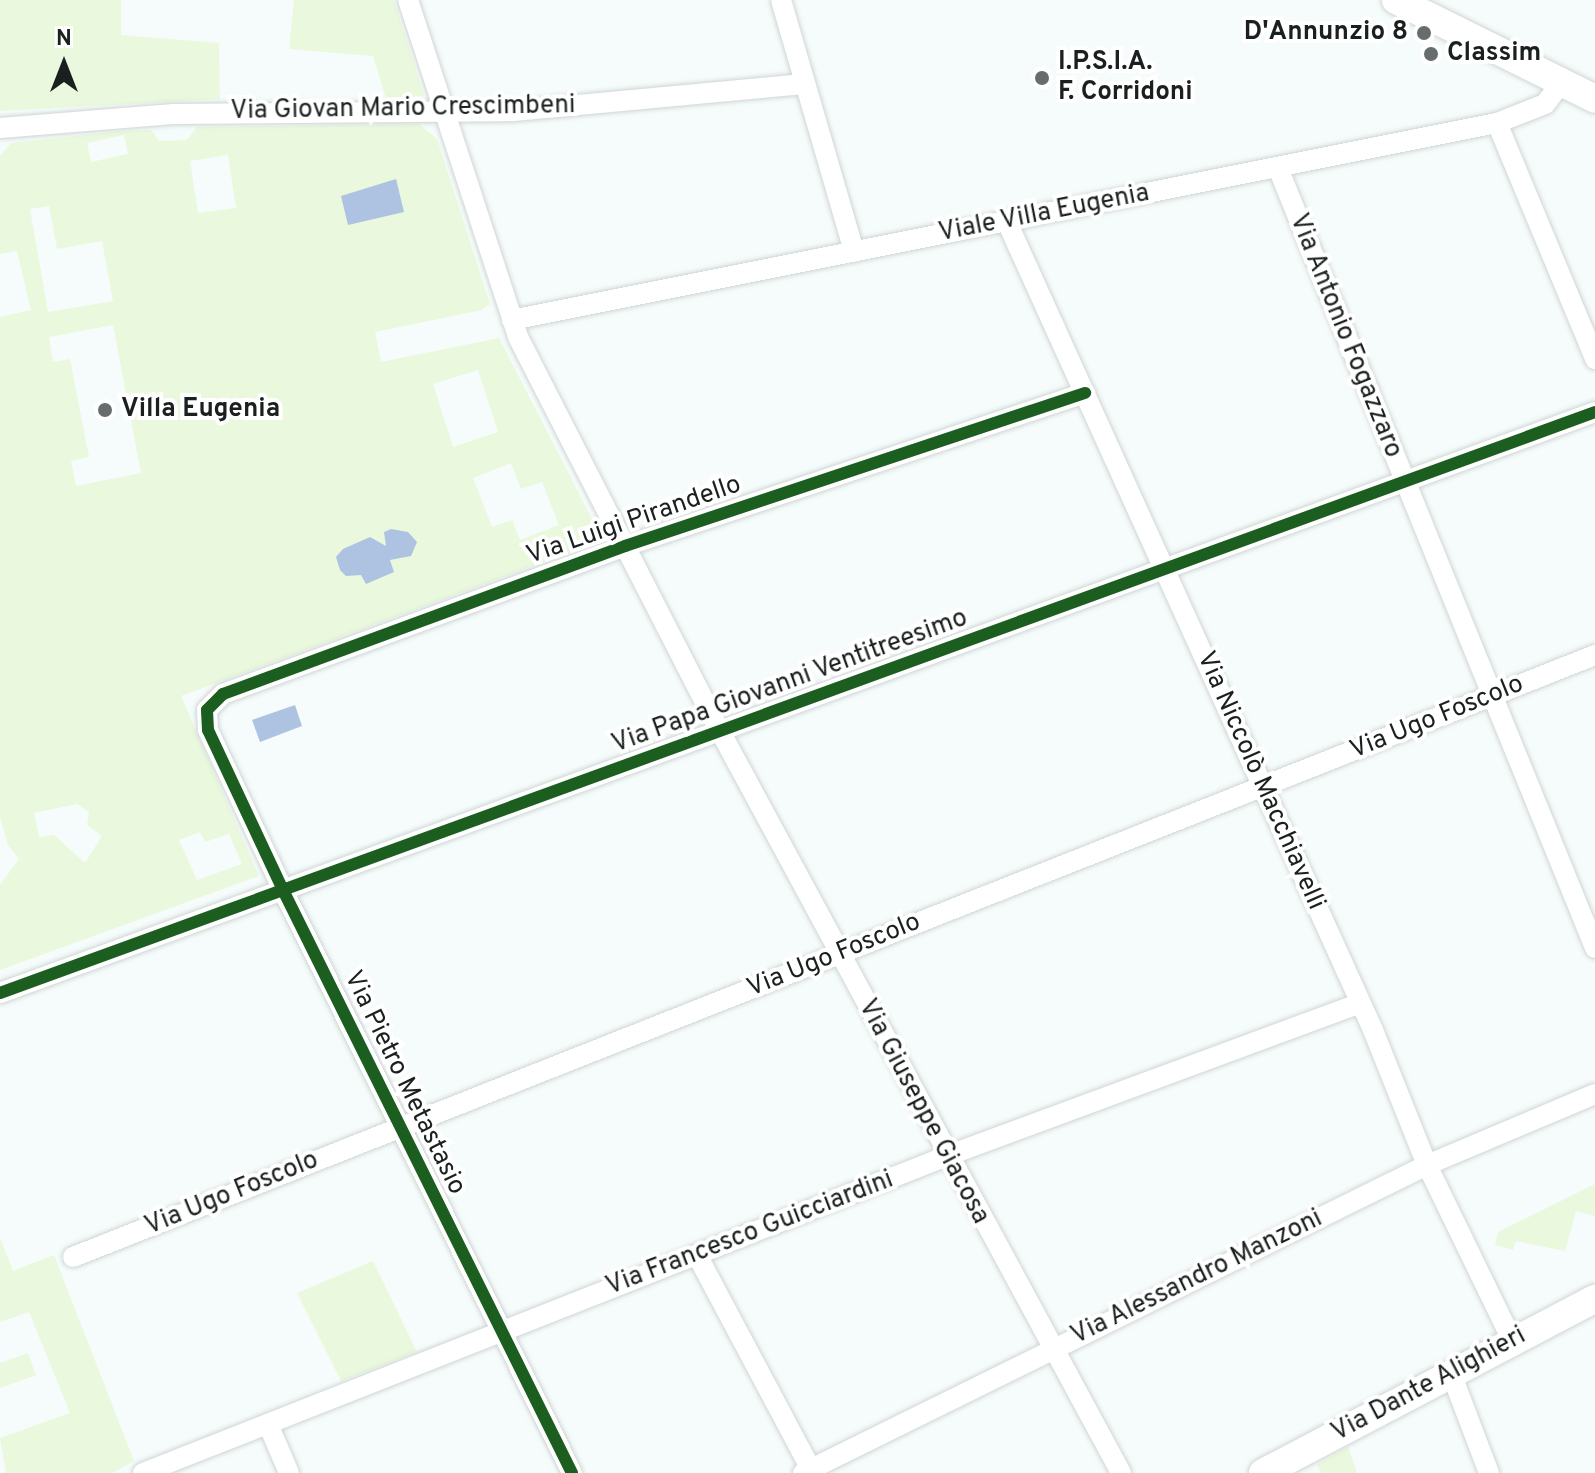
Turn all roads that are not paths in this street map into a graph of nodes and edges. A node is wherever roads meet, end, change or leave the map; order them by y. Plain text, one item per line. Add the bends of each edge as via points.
1 (408, 0) edge
2 (781, 0) edge
3 (1396, 0) edge
4 (1562, 82) junction
5 (805, 84) junction
6 (1595, 99) edge
7 (445, 112) junction
8 (1497, 123) junction
9 (0, 128) edge
10 (1278, 168) junction
11 (1007, 222) junction
12 (854, 252) junction
13 (512, 320) junction
14 (1595, 359) edge
15 (1085, 393) junction
16 (1595, 412) edge
17 (1403, 482) junction
18 (625, 546) junction
19 (1164, 569) junction
20 (1595, 655) edge
21 (1491, 696) junction
22 (207, 710) joint
23 (720, 731) junction
24 (1262, 787) junction
25 (283, 890) junction
26 (1595, 948) edge
27 (839, 955) junction
28 (0, 993) edge
29 (1360, 1003) junction
30 (1595, 1094) edge
31 (401, 1127) junction
32 (947, 1156) junction
33 (1427, 1165) junction
34 (697, 1255) junction
35 (73, 1257) dead end
36 (1595, 1299) edge
37 (502, 1331) junction
38 (1512, 1340) junction
39 (1050, 1350) junction
40 (1451, 1373) junction
41 (268, 1424) junction
42 (807, 1471) edge
43 (143, 1473) edge
44 (289, 1473) edge
45 (572, 1473) edge
46 (1121, 1473) edge
47 (1263, 1473) edge
48 (1489, 1473) edge

1 - 7 street, Via Giuseppe Giacosa
2 - 5 street
3 - 4 main road
4 - 6 main road
4 - 8 street, Viale Villa Eugenia via 1545,104
5 - 7 street, Via Giovan Mario Crescimbeni via 513,111
5 - 12 street
7 - 9 street, Via Giovan Mario Crescimbeni via 173,114
7 - 13 street, Via Giuseppe Giacosa
8 - 10 street, Viale Villa Eugenia
8 - 14 street
10 - 11 street, Viale Villa Eugenia
10 - 17 street, Via Antonio Fogazzaro
11 - 12 street, Viale Villa Eugenia
11 - 15 street, Via Niccolò Macchiavelli
12 - 13 street, Viale Villa Eugenia
13 - 18 street, Via Giuseppe Giacosa
15 - 18 street, Via Luigi Pirandello
15 - 19 street, Via Niccolò Macchiavelli
16 - 17 street, Via Papa Giovanni Ventitreesimo
17 - 19 street, Via Papa Giovanni Ventitreesimo
17 - 21 street, Via Antonio Fogazzaro
18 - 22 street, Via Luigi Pirandello via 223,694
18 - 23 street, Via Giuseppe Giacosa
19 - 23 street, Via Papa Giovanni Ventitreesimo
19 - 24 street, Via Niccolò Macchiavelli
20 - 21 street, Via Ugo Foscolo
21 - 24 street, Via Ugo Foscolo
21 - 26 street, Via Antonio Fogazzaro
22 - 25 street, Via Pietro Metastasio via 208,730
23 - 25 street, Via Papa Giovanni Ventitreesimo
23 - 27 street, Via Giuseppe Giacosa
24 - 27 street, Via Ugo Foscolo
24 - 29 street, Via Niccolò Macchiavelli
25 - 28 street, Via Papa Giovanni Ventitreesimo
25 - 31 street, Via Pietro Metastasio
27 - 31 street, Via Ugo Foscolo
27 - 32 street, Via Giuseppe Giacosa
29 - 32 street, Via Francesco Guicciardini
29 - 33 street, Via Niccolò Macchiavelli
30 - 33 street, Via Alessandro Manzoni
31 - 35 street, Via Ugo Foscolo
31 - 37 street, Via Pietro Metastasio
32 - 34 street, Via Francesco Guicciardini
32 - 39 street, Via Giuseppe Giacosa
33 - 38 street, Via Niccolò Macchiavelli
33 - 39 street, Via Alessandro Manzoni
34 - 37 street, Via Francesco Guicciardini
34 - 42 street
36 - 38 main road, Via Dante Alighieri
37 - 41 street, Via Francesco Guicciardini
37 - 45 street, Via Pietro Metastasio
38 - 40 main road, Via Dante Alighieri
39 - 42 street, Via Alessandro Manzoni
39 - 46 street, Via Giuseppe Giacosa
40 - 47 main road, Via Dante Alighieri
40 - 48 street
41 - 43 street, Via Francesco Guicciardini
41 - 44 street

